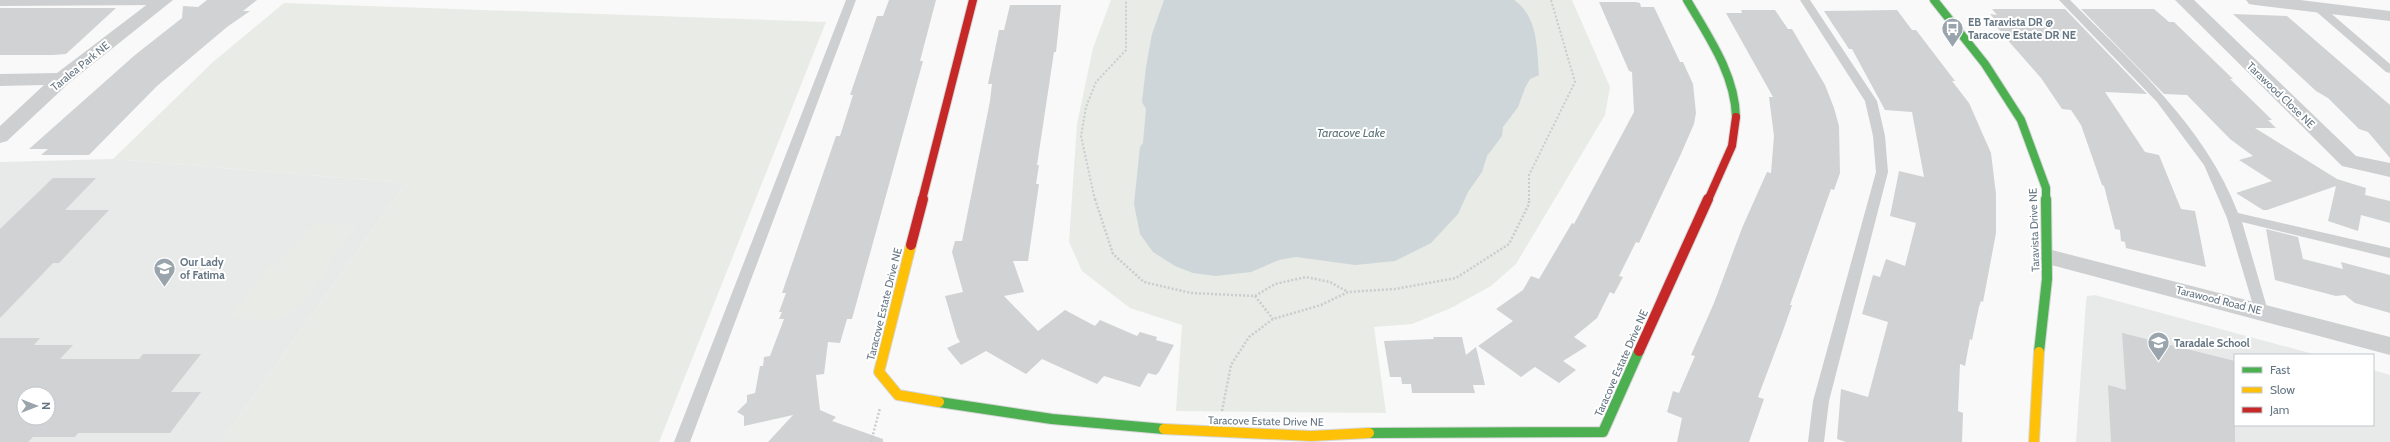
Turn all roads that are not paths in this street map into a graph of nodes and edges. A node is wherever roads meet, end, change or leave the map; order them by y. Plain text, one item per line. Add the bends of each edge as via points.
1 (851, 0) edge
2 (973, 0) edge
3 (1687, 0) edge
4 (1805, 0) edge
5 (1934, 0) edge
6 (2064, 0) edge
7 (2184, 0) edge
8 (2255, 0) edge
9 (163, 1) edge
10 (0, 3) edge
11 (2316, 6) junction
12 (2390, 16) edge
13 (2390, 70) edge
14 (62, 79) junction
15 (0, 80) edge
16 (0, 137) edge
17 (2390, 170) edge
18 (2234, 216) junction
19 (2390, 253) edge
20 (2048, 256) junction
21 (2260, 311) junction
22 (2390, 346) edge
23 (1265, 438) edge
24 (1312, 439) edge
25 (682, 442) edge
26 (1816, 442) edge
27 (2034, 442) edge

1 - 25 lane
2 - 23 street, Taracove Estate Drive NE via 879,372 898,396 1058,421
3 - 24 street, Taracove Estate Drive NE via 1726,72 1736,107 1732,146 1603,432 1346,433
4 - 26 lane via 1871,101 1879,136 1882,172 1821,401
5 - 20 street, Taravista Drive NE via 1985,64 2021,120 2046,188
6 - 18 lane via 2184,126 2211,166
7 - 17 street, Tarawood Close NE via 2350,161
8 - 11 street
9 - 10 lane
9 - 14 street, Taralea Park NE
11 - 12 street
11 - 13 lane
14 - 15 street
14 - 16 street, Taralea Park NE
18 - 19 lane
18 - 21 lane
20 - 21 street, Tarawood Road NE
20 - 27 street, Taravista Drive NE via 2037,367
21 - 22 street, Tarawood Road NE
23 - 24 street, Taracove Estate Drive NE

